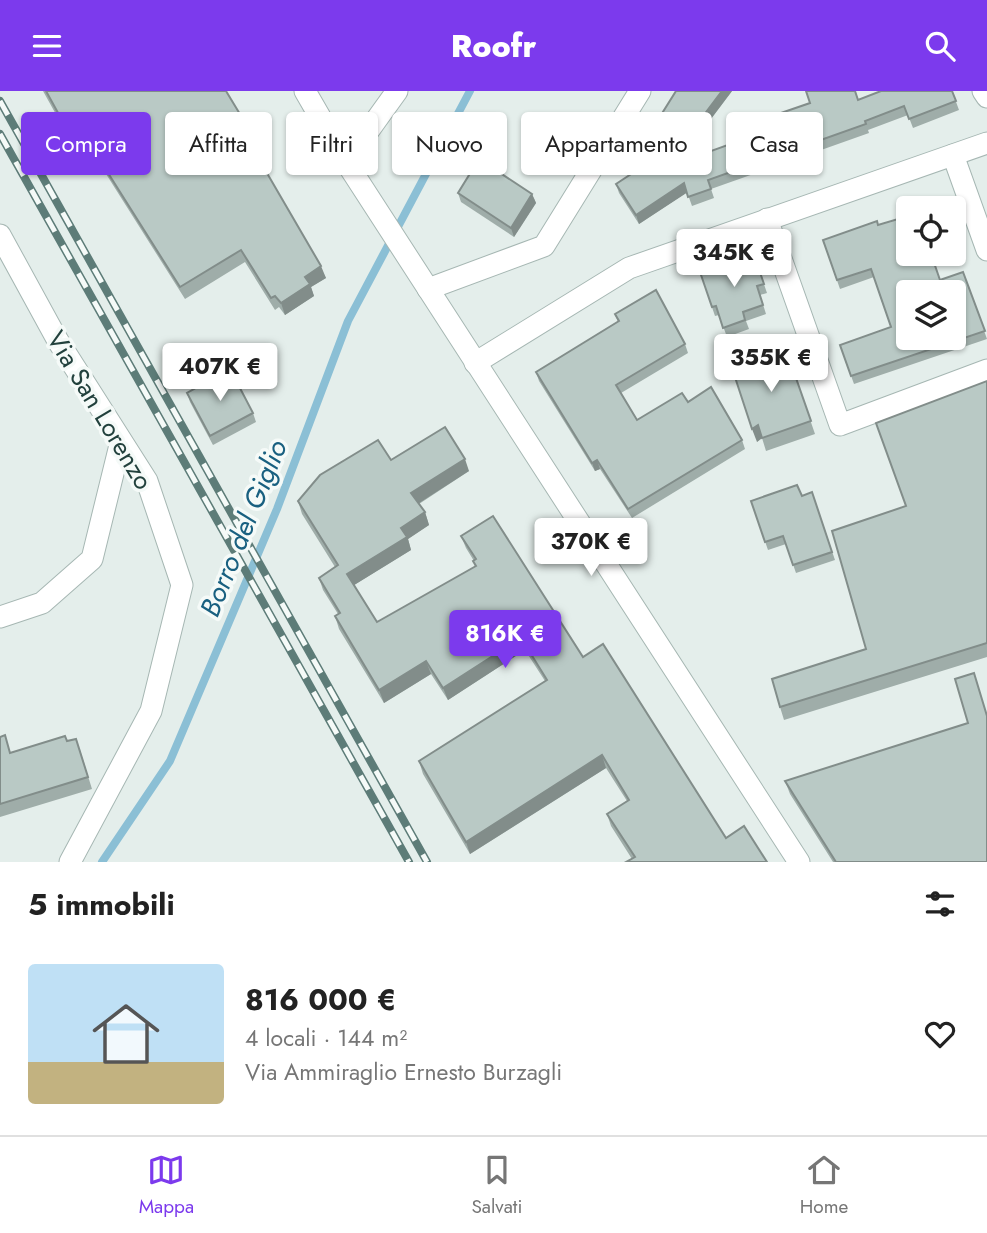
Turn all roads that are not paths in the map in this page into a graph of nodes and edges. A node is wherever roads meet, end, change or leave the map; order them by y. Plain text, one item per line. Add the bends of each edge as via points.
1 (305, 91) edge
2 (397, 91) edge
3 (640, 91) edge
4 (983, 91) edge
5 (987, 97) edge
6 (317, 112) edge
7 (378, 117) edge
8 (987, 143) edge
9 (953, 155) junction
10 (355, 175) edge
11 (767, 219) junction
12 (0, 235) edge
13 (987, 250) edge
14 (424, 281) junction
15 (475, 363) junction
16 (987, 370) edge
17 (121, 440) junction
18 (0, 617) edge
19 (70, 862) edge
20 (799, 862) edge

1 - 6 street
2 - 7 street
3 - 14 street via 544,246
4 - 5 street
8 - 9 street
9 - 11 street
9 - 13 street
10 - 14 street
11 - 15 street via 629,268
11 - 16 street via 841,425
12 - 17 street, Via San Lorenzo via 58,341
14 - 15 street
15 - 20 street
17 - 18 street via 92,559 42,603
17 - 19 street, Via San Lorenzo via 147,481 182,585 150,711

